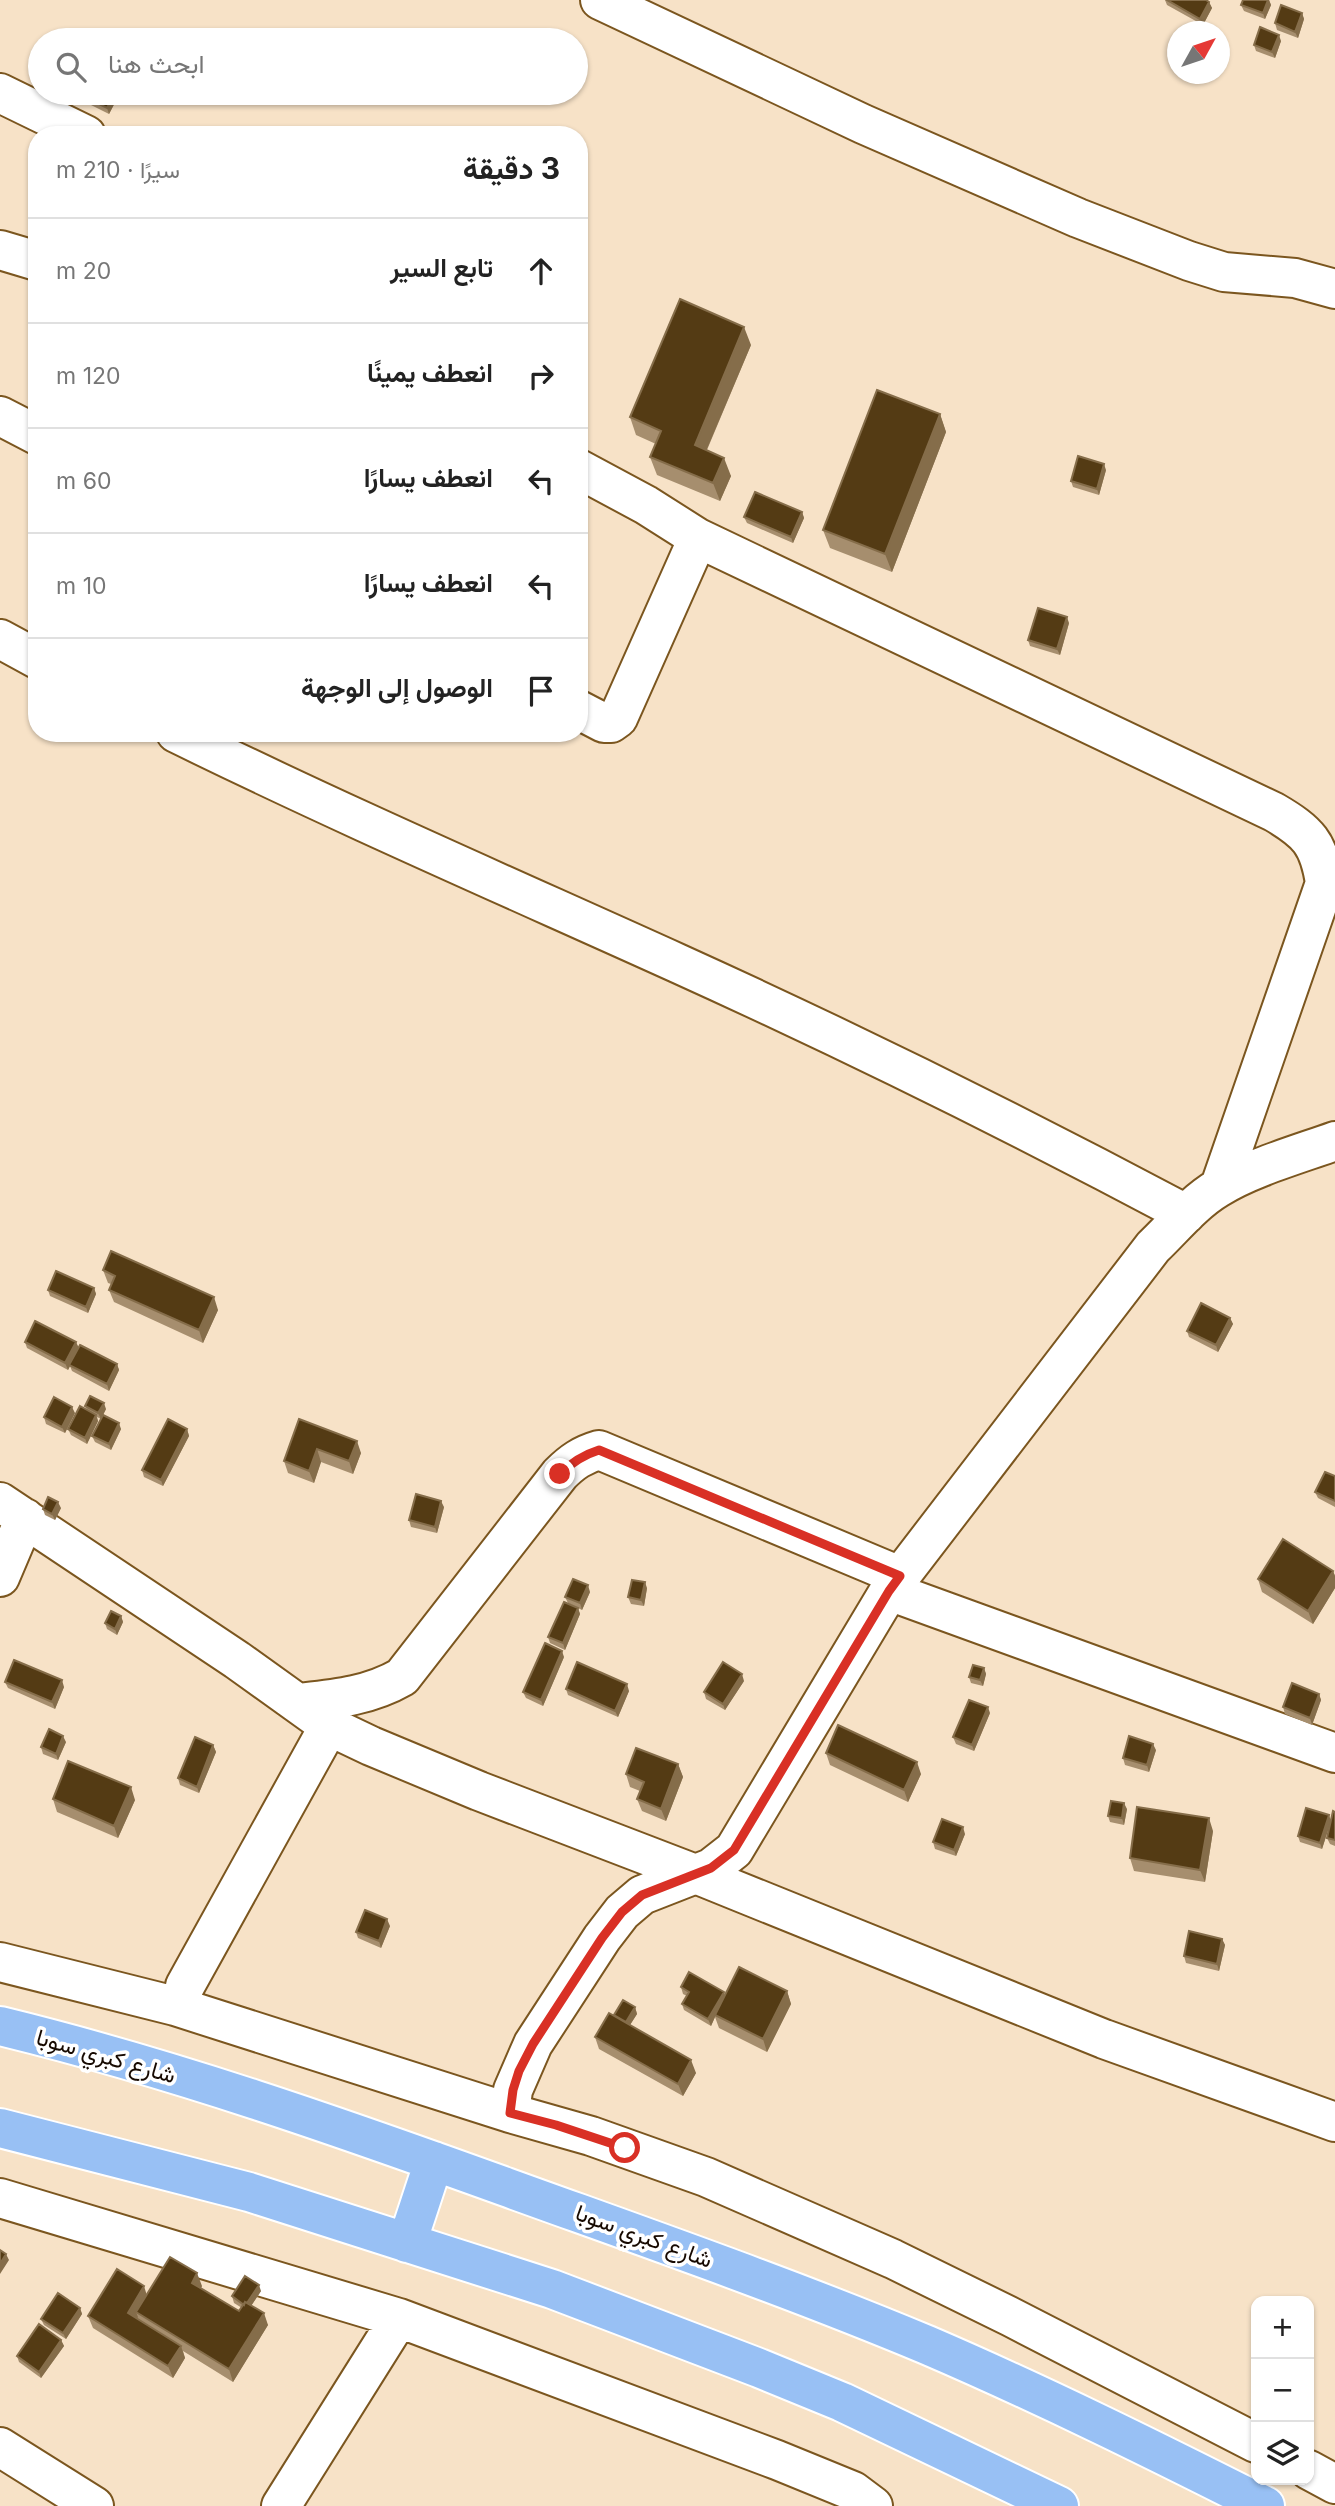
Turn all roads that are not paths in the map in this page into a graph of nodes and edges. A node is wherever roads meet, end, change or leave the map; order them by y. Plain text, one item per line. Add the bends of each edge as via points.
1 (600, 0) edge
2 (0, 93) edge
3 (68, 126) edge
4 (0, 250) edge
5 (28, 258) edge
6 (1335, 289) edge
7 (0, 416) edge
8 (28, 430) edge
9 (588, 474) edge
10 (698, 538) junction
11 (0, 639) edge
12 (28, 654) edge
13 (588, 715) edge
14 (195, 742) edge
15 (1335, 1141) edge
16 (1220, 1186) junction
17 (1186, 1214) junction
18 (13, 1510) edge
19 (0, 1577) edge
20 (894, 1583) junction
21 (299, 1703) junction
22 (329, 1726) junction
23 (1335, 1753) edge
24 (698, 1875) junction
25 (0, 1940) edge
26 (0, 1962) edge
27 (185, 1986) junction
28 (0, 2025) edge
29 (511, 2102) junction
30 (1335, 2122) edge
31 (0, 2128) edge
32 (434, 2161) junction
33 (0, 2198) edge
34 (407, 2243) junction
35 (399, 2318) junction
36 (1251, 2440) edge
37 (0, 2448) edge
38 (1314, 2473) edge
39 (1335, 2484) edge
40 (94, 2506) edge
41 (281, 2506) edge
42 (873, 2506) edge
43 (1059, 2506) edge
44 (1265, 2506) edge

1 - 6 street via 863,124 1091,223 1224,272 1296,278
2 - 3 street
4 - 5 street
7 - 8 street
9 - 10 street
10 - 13 street via 618,718 604,723
10 - 16 street via 1274,812 1311,839 1325,883
11 - 12 street
14 - 17 street via 680,965 1060,1147
15 - 16 street
16 - 17 street
17 - 20 street via 1153,1247
18 - 19 street
18 - 21 street
20 - 21 street via 599,1450 572,1461 560,1474 402,1677 368,1692
20 - 23 street
20 - 24 street via 734,1850
21 - 22 street
22 - 24 street via 479,1791
22 - 27 street
24 - 29 street via 642,1895 622,1912 546,2022 519,2071
24 - 30 street via 1104,2039
25 - 27 street
26 - 29 street via 176,2006
27 - 29 street
28 - 32 highway, شارع كبري سوبا via 232,2093
29 - 36 street via 568,2129 662,2161 855,2242 1012,2316
31 - 34 highway via 249,2192
32 - 34 highway
32 - 44 highway, شارع كبري سوبا via 925,2345
33 - 35 street
34 - 43 highway via 552,2289 759,2368 842,2402
35 - 41 street
35 - 42 street via 777,2460 853,2491
37 - 40 street
38 - 39 street

